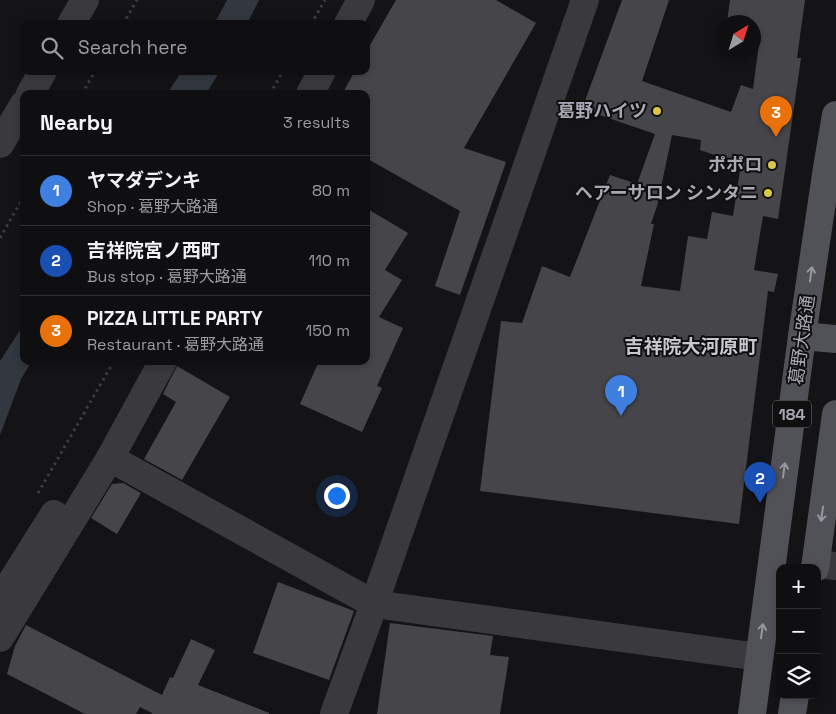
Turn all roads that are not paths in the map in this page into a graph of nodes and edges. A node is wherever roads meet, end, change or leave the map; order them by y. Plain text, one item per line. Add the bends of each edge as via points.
1 (85, 0) edge
2 (361, 0) edge
3 (585, 0) edge
4 (73, 20) edge
5 (350, 20) edge
6 (41, 75) edge
7 (320, 75) edge
8 (32, 90) edge
9 (312, 90) edge
10 (20, 111) edge
11 (836, 116) edge
12 (0, 144) edge
13 (802, 336) junction
14 (836, 339) edge
15 (161, 365) edge
16 (836, 414) edge
17 (106, 464) junction
18 (773, 559) junction
19 (822, 566) edge
20 (0, 600) edge
21 (374, 604) junction
22 (0, 638) edge
23 (769, 659) edge
24 (794, 699) edge
25 (334, 714) edge
26 (752, 714) edge
27 (792, 714) edge

1 - 4 street
2 - 5 street
3 - 21 street
6 - 8 street
7 - 9 street
10 - 12 street
13 -> 11 main road, 葛野大路通 / 184
13 - 14 main road
18 -> 13 main road, 葛野大路通 / 184
15 - 17 street
16 -> 19 main road, 184
17 - 20 street via 66,495
17 - 21 street
17 - 22 street
18 - 19 main road
23 -> 18 main road, 葛野大路通 / 184
21 - 23 street
21 - 25 street
23 - 26 main road, 葛野大路通 / 184
24 - 27 main road

